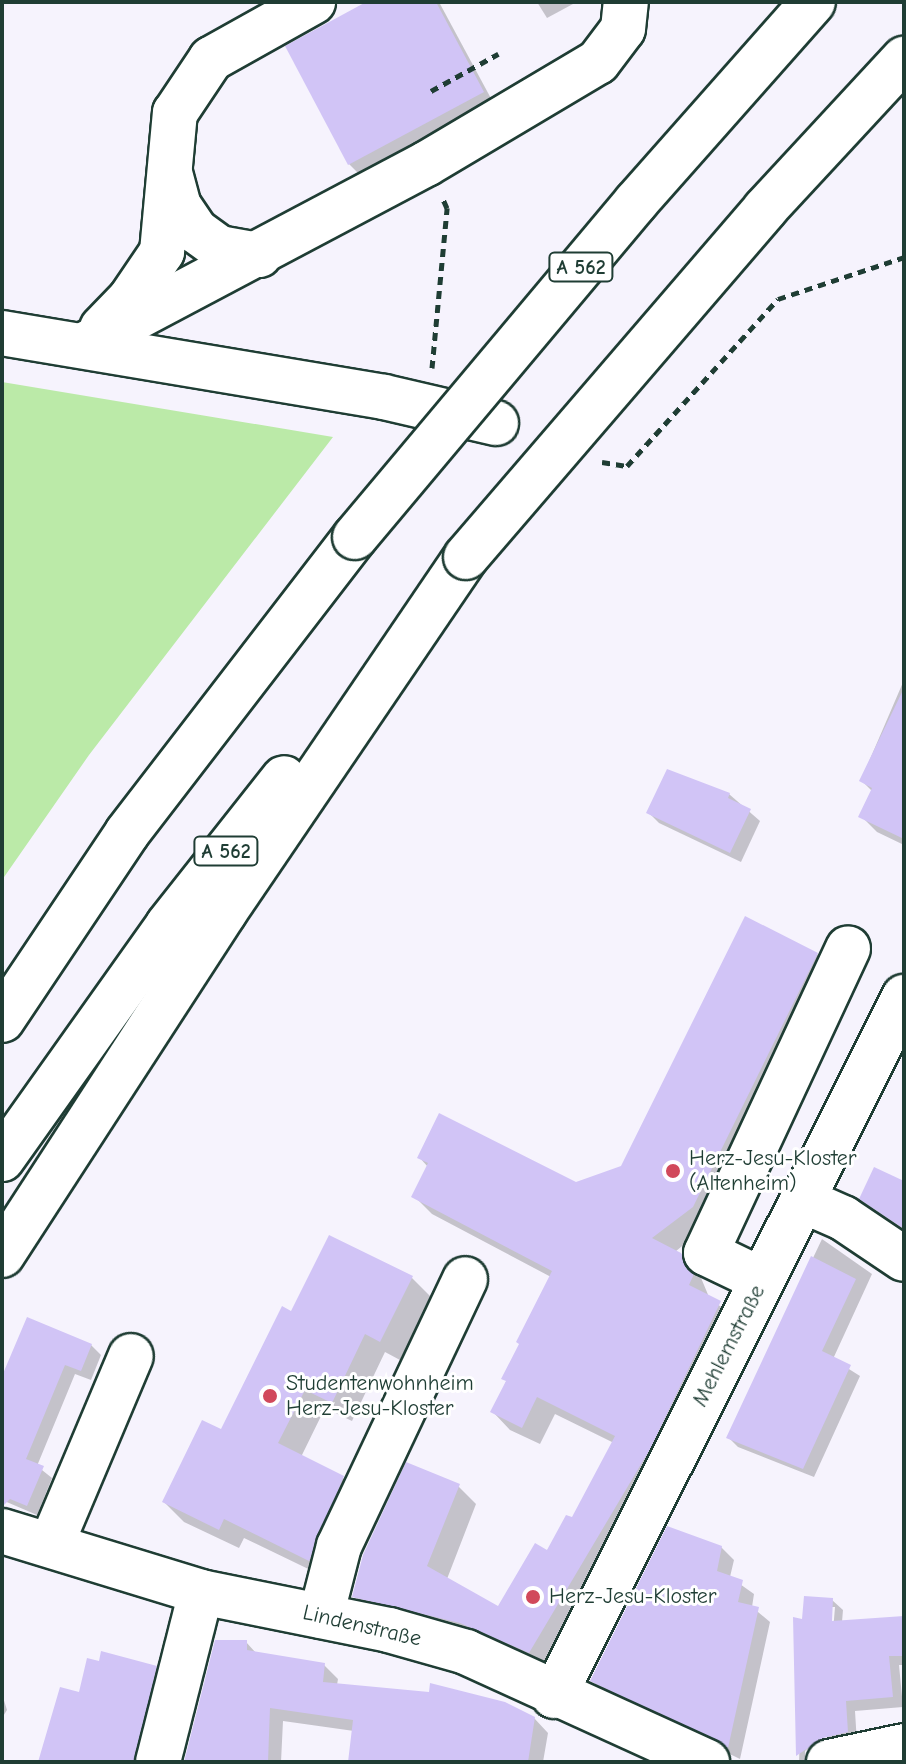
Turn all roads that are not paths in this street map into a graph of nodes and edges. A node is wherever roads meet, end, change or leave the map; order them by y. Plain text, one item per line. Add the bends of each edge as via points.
1 (313, 2) edge
2 (626, 2) edge
3 (813, 2) edge
4 (904, 59) edge
5 (168, 166) junction
6 (259, 255) junction
7 (2, 333) edge
8 (86, 344) junction
9 (496, 423) dead end
10 (466, 557) junction
11 (848, 948) dead end
12 (904, 997) edge
13 (2, 1020) edge
14 (2, 1159) edge
15 (802, 1200) junction
16 (2, 1255) edge
17 (904, 1259) edge
18 (465, 1279) dead end
19 (762, 1280) junction
20 (131, 1356) dead end
21 (2, 1531) edge
22 (51, 1545) junction
23 (201, 1592) junction
24 (321, 1616) junction
25 (554, 1696) junction
26 (904, 1746) edge
27 (158, 1762) edge
28 (707, 1762) edge
29 (829, 1762) edge

1 - 5 main road via 211,59 175,113
2 - 6 main road via 623,29 598,62
3 - 13 main road, A 562, bridge via 636,202 355,537 127,833
4 - 10 main road, A 562, bridge via 765,209
5 - 6 main road via 179,206 196,231 219,248
5 - 8 main road via 162,252 130,299
6 - 8 main road
7 - 8 main road
8 - 9 main road
10 - 14 main road, A 562 via 168,925
10 - 16 main road
11 - 19 main road via 706,1253
12 - 15 main road, Mehlemstraße
15 - 17 main road via 843,1218
15 - 19 main road, Mehlemstraße
18 - 24 main road via 339,1546
19 - 25 main road, Mehlemstraße
20 - 22 main road
21 - 22 main road, Lindenstraße
22 - 23 main road, Lindenstraße
23 - 24 main road, Lindenstraße
23 - 27 main road
24 - 25 main road, Lindenstraße via 466,1652
25 - 28 main road, Lindenstraße
26 - 29 main road

